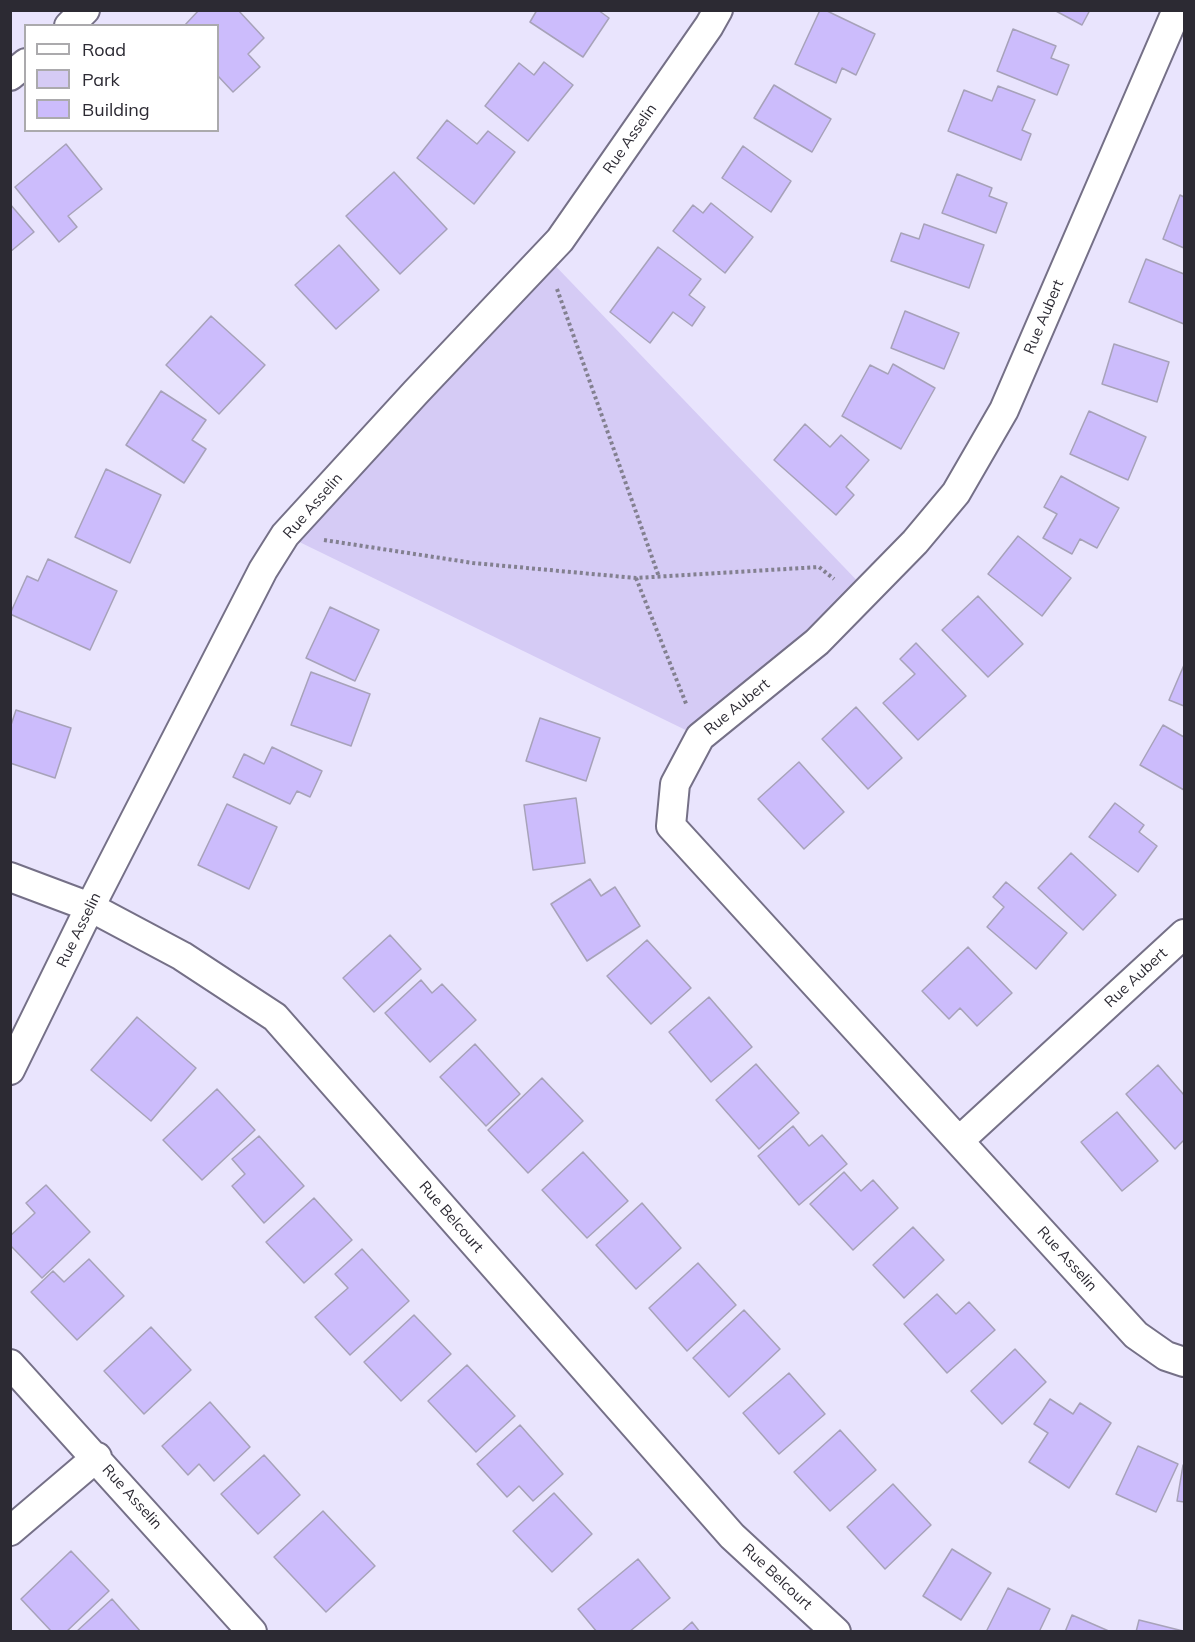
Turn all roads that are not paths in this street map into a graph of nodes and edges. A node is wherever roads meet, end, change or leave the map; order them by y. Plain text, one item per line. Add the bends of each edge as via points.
1 (85, 10) edge
2 (718, 10) edge
3 (1179, 10) edge
4 (71, 24) edge
5 (24, 65) edge
6 (10, 76) edge
7 (10, 878) edge
8 (90, 907) junction
9 (1185, 934) edge
10 (10, 1070) edge
11 (960, 1140) junction
12 (1185, 1362) edge
13 (10, 1364) edge
14 (97, 1457) junction
15 (10, 1531) edge
16 (252, 1632) edge
17 (836, 1632) edge

1 - 4 street
2 - 8 street, Rue Asselin via 560,240 285,535
3 - 11 street, Rue Aubert via 1004,410 956,493 915,542 817,642 700,737 675,784 671,826
5 - 6 street
7 - 8 street, Rue Belcourt
8 - 10 street, Rue Asselin
8 - 17 street, Rue Belcourt via 182,956 275,1017 732,1536
9 - 11 street, Rue Aubert
11 - 12 street, Rue Asselin via 1136,1335 1166,1356
13 - 14 street, Rue Asselin
14 - 15 street
14 - 16 street, Rue Asselin

